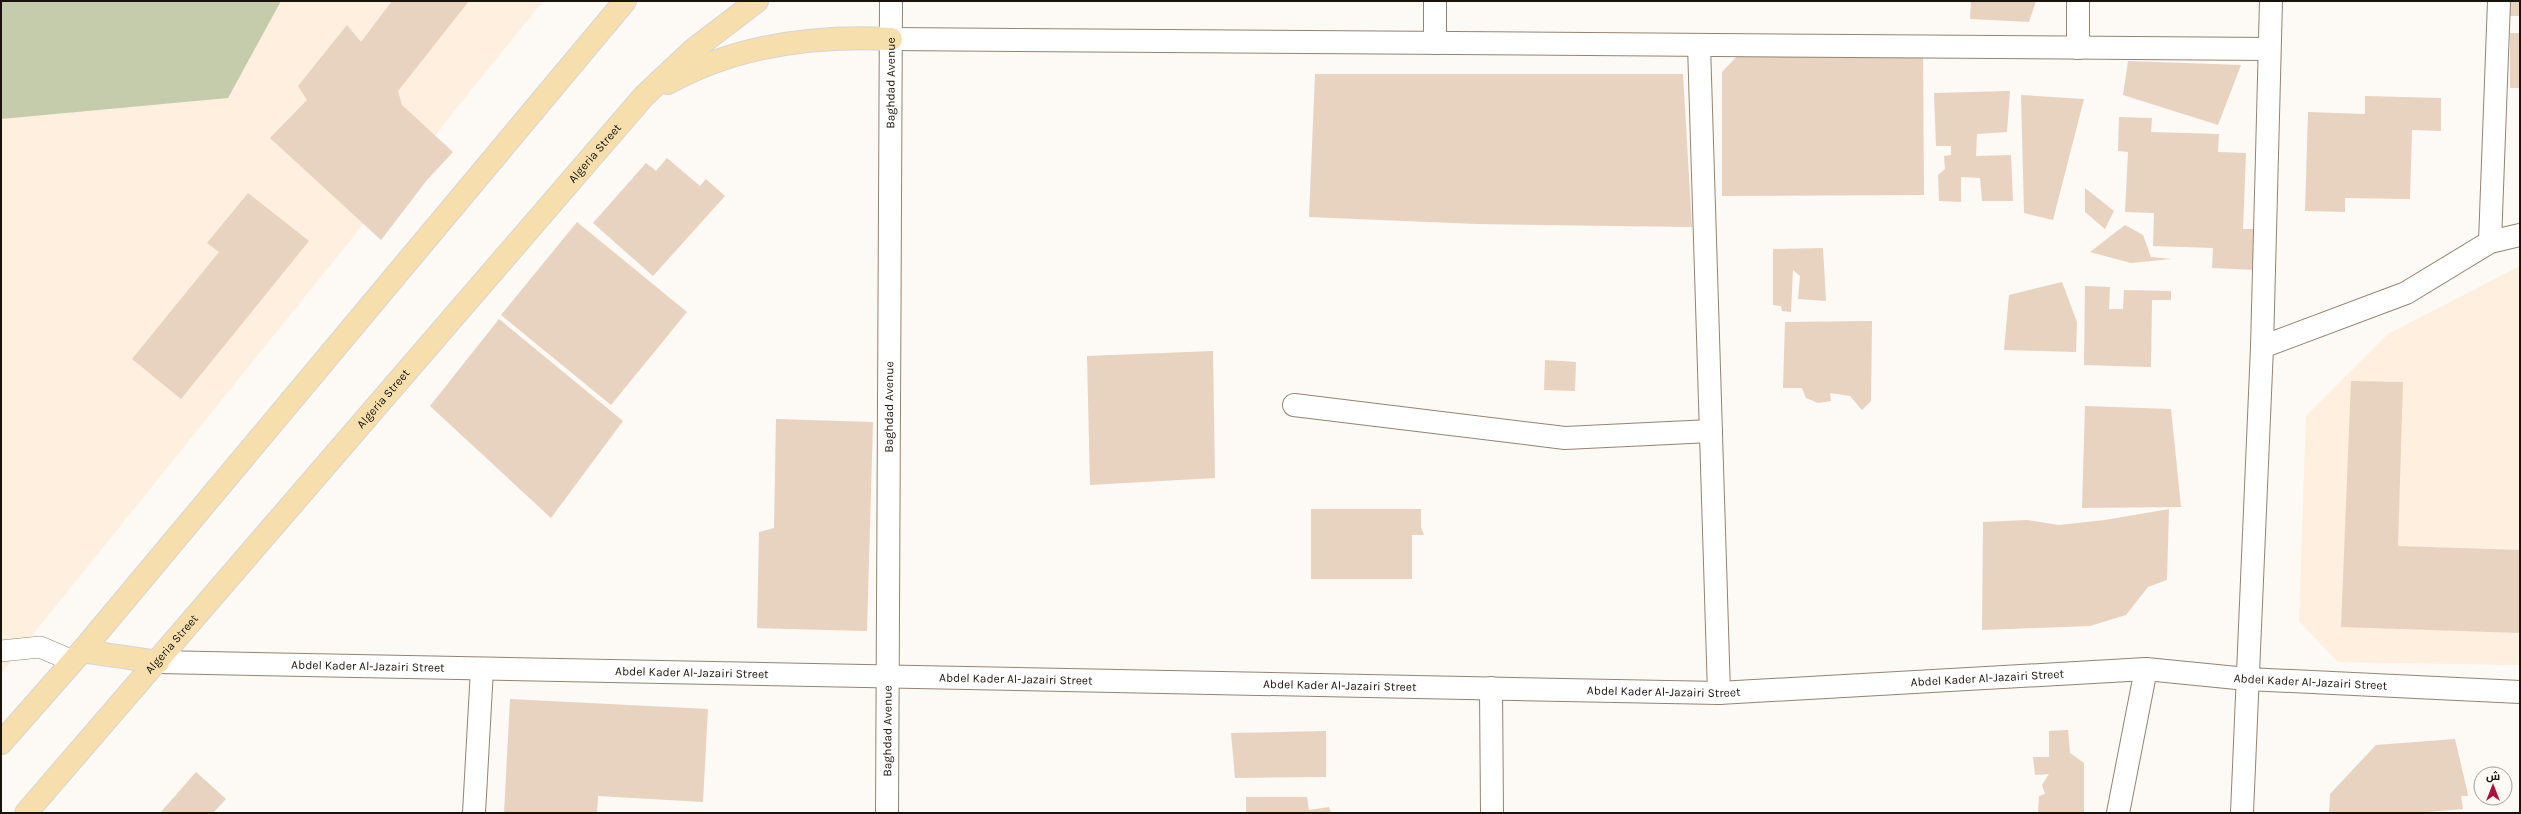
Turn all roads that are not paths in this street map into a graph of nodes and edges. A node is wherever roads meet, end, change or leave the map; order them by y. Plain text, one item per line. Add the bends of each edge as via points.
1 (625, 1) edge
2 (757, 1) edge
3 (891, 1) edge
4 (1435, 1) edge
5 (2078, 1) edge
6 (2271, 1) edge
7 (2499, 1) edge
8 (891, 39) junction
9 (1435, 43) junction
10 (1699, 45) junction
11 (2078, 48) junction
12 (2269, 49) junction
13 (644, 96) junction
14 (2520, 235) edge
15 (2490, 242) junction
16 (2262, 347) junction
17 (1294, 405) dead end
18 (1711, 431) junction
19 (1, 651) edge
20 (78, 656) junction
21 (158, 662) junction
22 (2146, 669) junction
23 (482, 670) junction
24 (886, 675) junction
25 (2247, 679) junction
26 (1491, 688) junction
27 (2520, 692) edge
28 (1720, 693) junction
29 (1, 743) edge
30 (26, 813) edge
31 (474, 813) edge
32 (887, 813) edge
33 (1492, 813) edge
34 (2118, 813) edge
35 (2242, 813) edge

1 - 20 main road
2 - 13 main road, Algeria Street via 693,50
3 - 8 street, Baghdad Avenue
4 - 9 street
5 - 11 street
6 - 12 street
7 - 15 street
8 - 9 street
8 - 13 main road via 805,39 762,47 682,75
8 - 24 street, Baghdad Avenue
9 - 10 street
10 - 11 street
10 - 18 street
11 - 12 street
12 - 16 street
13 - 21 main road, Algeria Street
14 - 15 street
15 - 16 street via 2406,293
16 - 25 street
17 - 18 street via 1565,438
18 - 28 street
19 - 20 lane via 40,647
20 - 21 main road
20 - 29 main road
21 - 23 street, Abdel Kader Al-Jazairi Street
21 - 30 main road, Algeria Street
22 - 25 street, Abdel Kader Al-Jazairi Street
22 - 28 street, Abdel Kader Al-Jazairi Street
22 - 34 street
23 - 24 street, Abdel Kader Al-Jazairi Street
23 - 31 street
24 - 26 street, Abdel Kader Al-Jazairi Street
24 - 32 street, Baghdad Avenue
25 - 27 street, Abdel Kader Al-Jazairi Street
25 - 35 street
26 - 28 street, Abdel Kader Al-Jazairi Street
26 - 33 street

